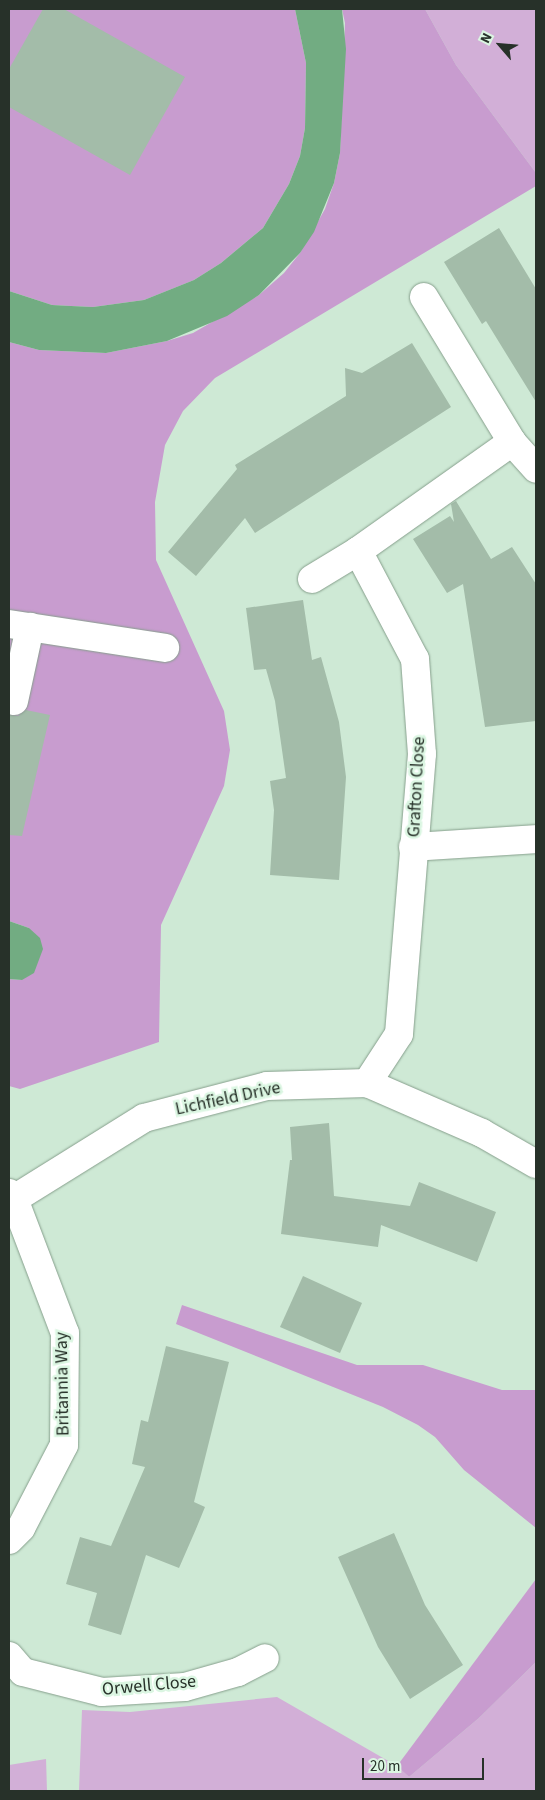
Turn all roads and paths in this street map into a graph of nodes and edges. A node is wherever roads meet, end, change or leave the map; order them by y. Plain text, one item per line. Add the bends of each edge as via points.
1 (424, 297) dead end
2 (512, 442) junction
3 (536, 469) edge
4 (358, 551) junction
5 (312, 579) dead end
6 (20, 625) edge
7 (165, 648) dead end
8 (14, 701) dead end
9 (536, 839) edge
10 (413, 847) junction
11 (367, 1082) junction
12 (536, 1164) edge
13 (11, 1196) edge
14 (9, 1540) edge
15 (9, 1656) edge
16 (265, 1658) dead end

1 - 2 street
2 - 3 street
2 - 4 street
4 - 5 street
4 - 10 street, Grafton Close via 415,658 422,754
6 - 7 street
6 - 8 street
9 - 10 street
10 - 11 street, Grafton Close via 399,1034
11 - 12 street, Lichfield Drive via 482,1133
11 - 13 street, Lichfield Drive via 267,1086 144,1118
13 - 14 street, Britannia Way via 65,1333 64,1445 21,1528
15 - 16 street, Orwell Close via 23,1672 102,1692 185,1687 238,1672

